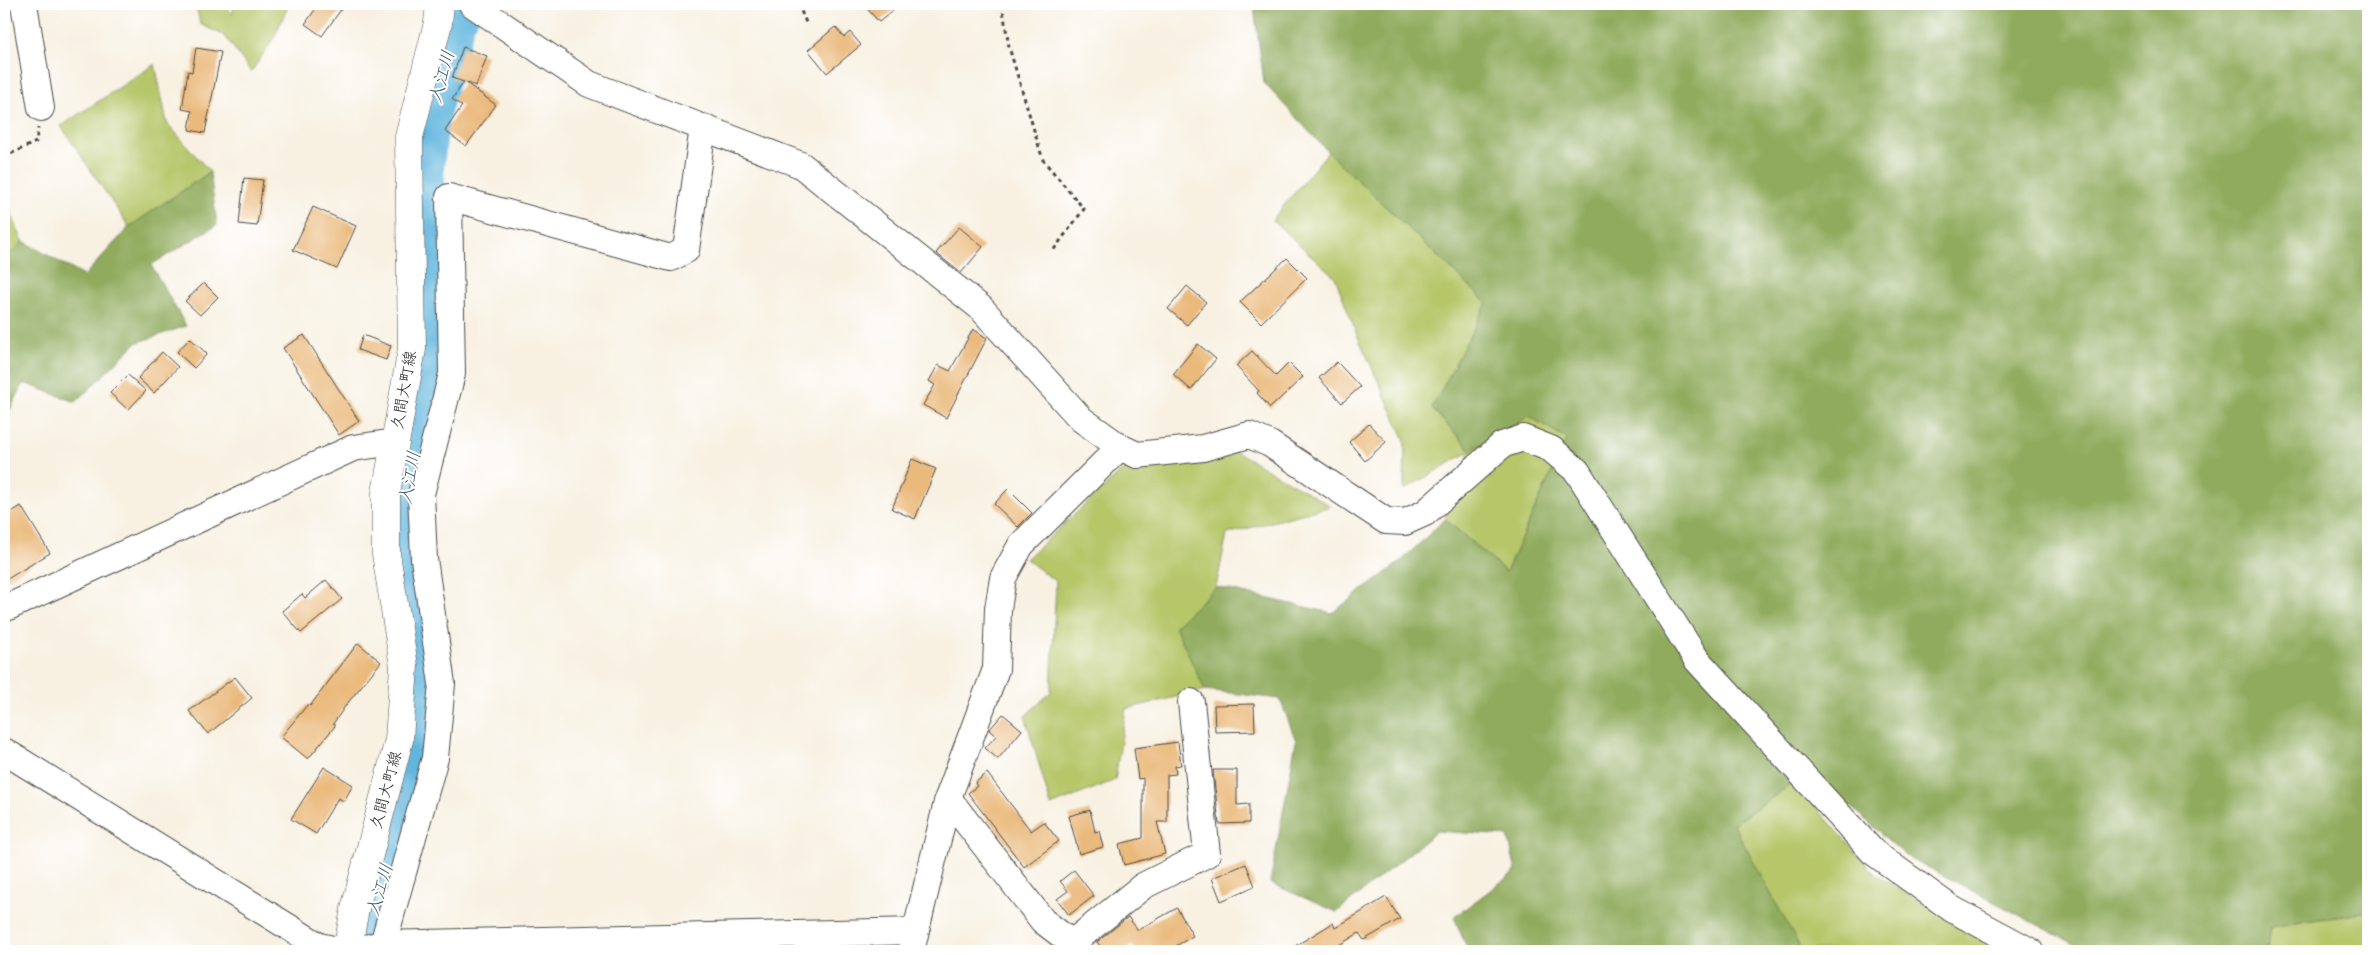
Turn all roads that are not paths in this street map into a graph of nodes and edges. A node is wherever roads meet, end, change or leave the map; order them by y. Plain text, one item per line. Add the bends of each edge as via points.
1 (24, 4) edge
2 (440, 4) edge
3 (474, 6) edge
4 (41, 108) road end
5 (703, 127) junction
6 (395, 442) junction
7 (1120, 448) junction
8 (4, 609) edge
9 (1191, 702) dead end
10 (4, 751) edge
11 (948, 798) junction
12 (913, 941) edge
13 (383, 948) edge
14 (342, 951) edge
15 (347, 951) edge
16 (352, 951) edge
17 (2030, 951) edge

1 - 4 street
2 - 6 main road, 久間大町線 via 409,137 412,349
3 - 5 street via 589,84
5 - 7 street via 801,165 981,308 1081,420
5 - 13 street via 686,250 671,258 449,197 452,374 421,494 424,559 442,684 435,758
6 - 8 street via 353,448
6 - 15 main road, 久間大町線 via 386,493 386,554 404,666 399,740
7 - 11 street via 1021,545 1003,578 998,609 996,668
7 - 17 street via 1137,455 1202,448 1249,435 1270,444 1386,521 1405,522 1425,513 1502,445 1524,438 1551,449 1578,471 1697,660 1873,852 1952,909
9 - 11 street via 1207,854 1143,886 1072,943 1043,921
10 - 14 street via 319,946
11 - 12 street
12 - 13 street
13 - 16 street

